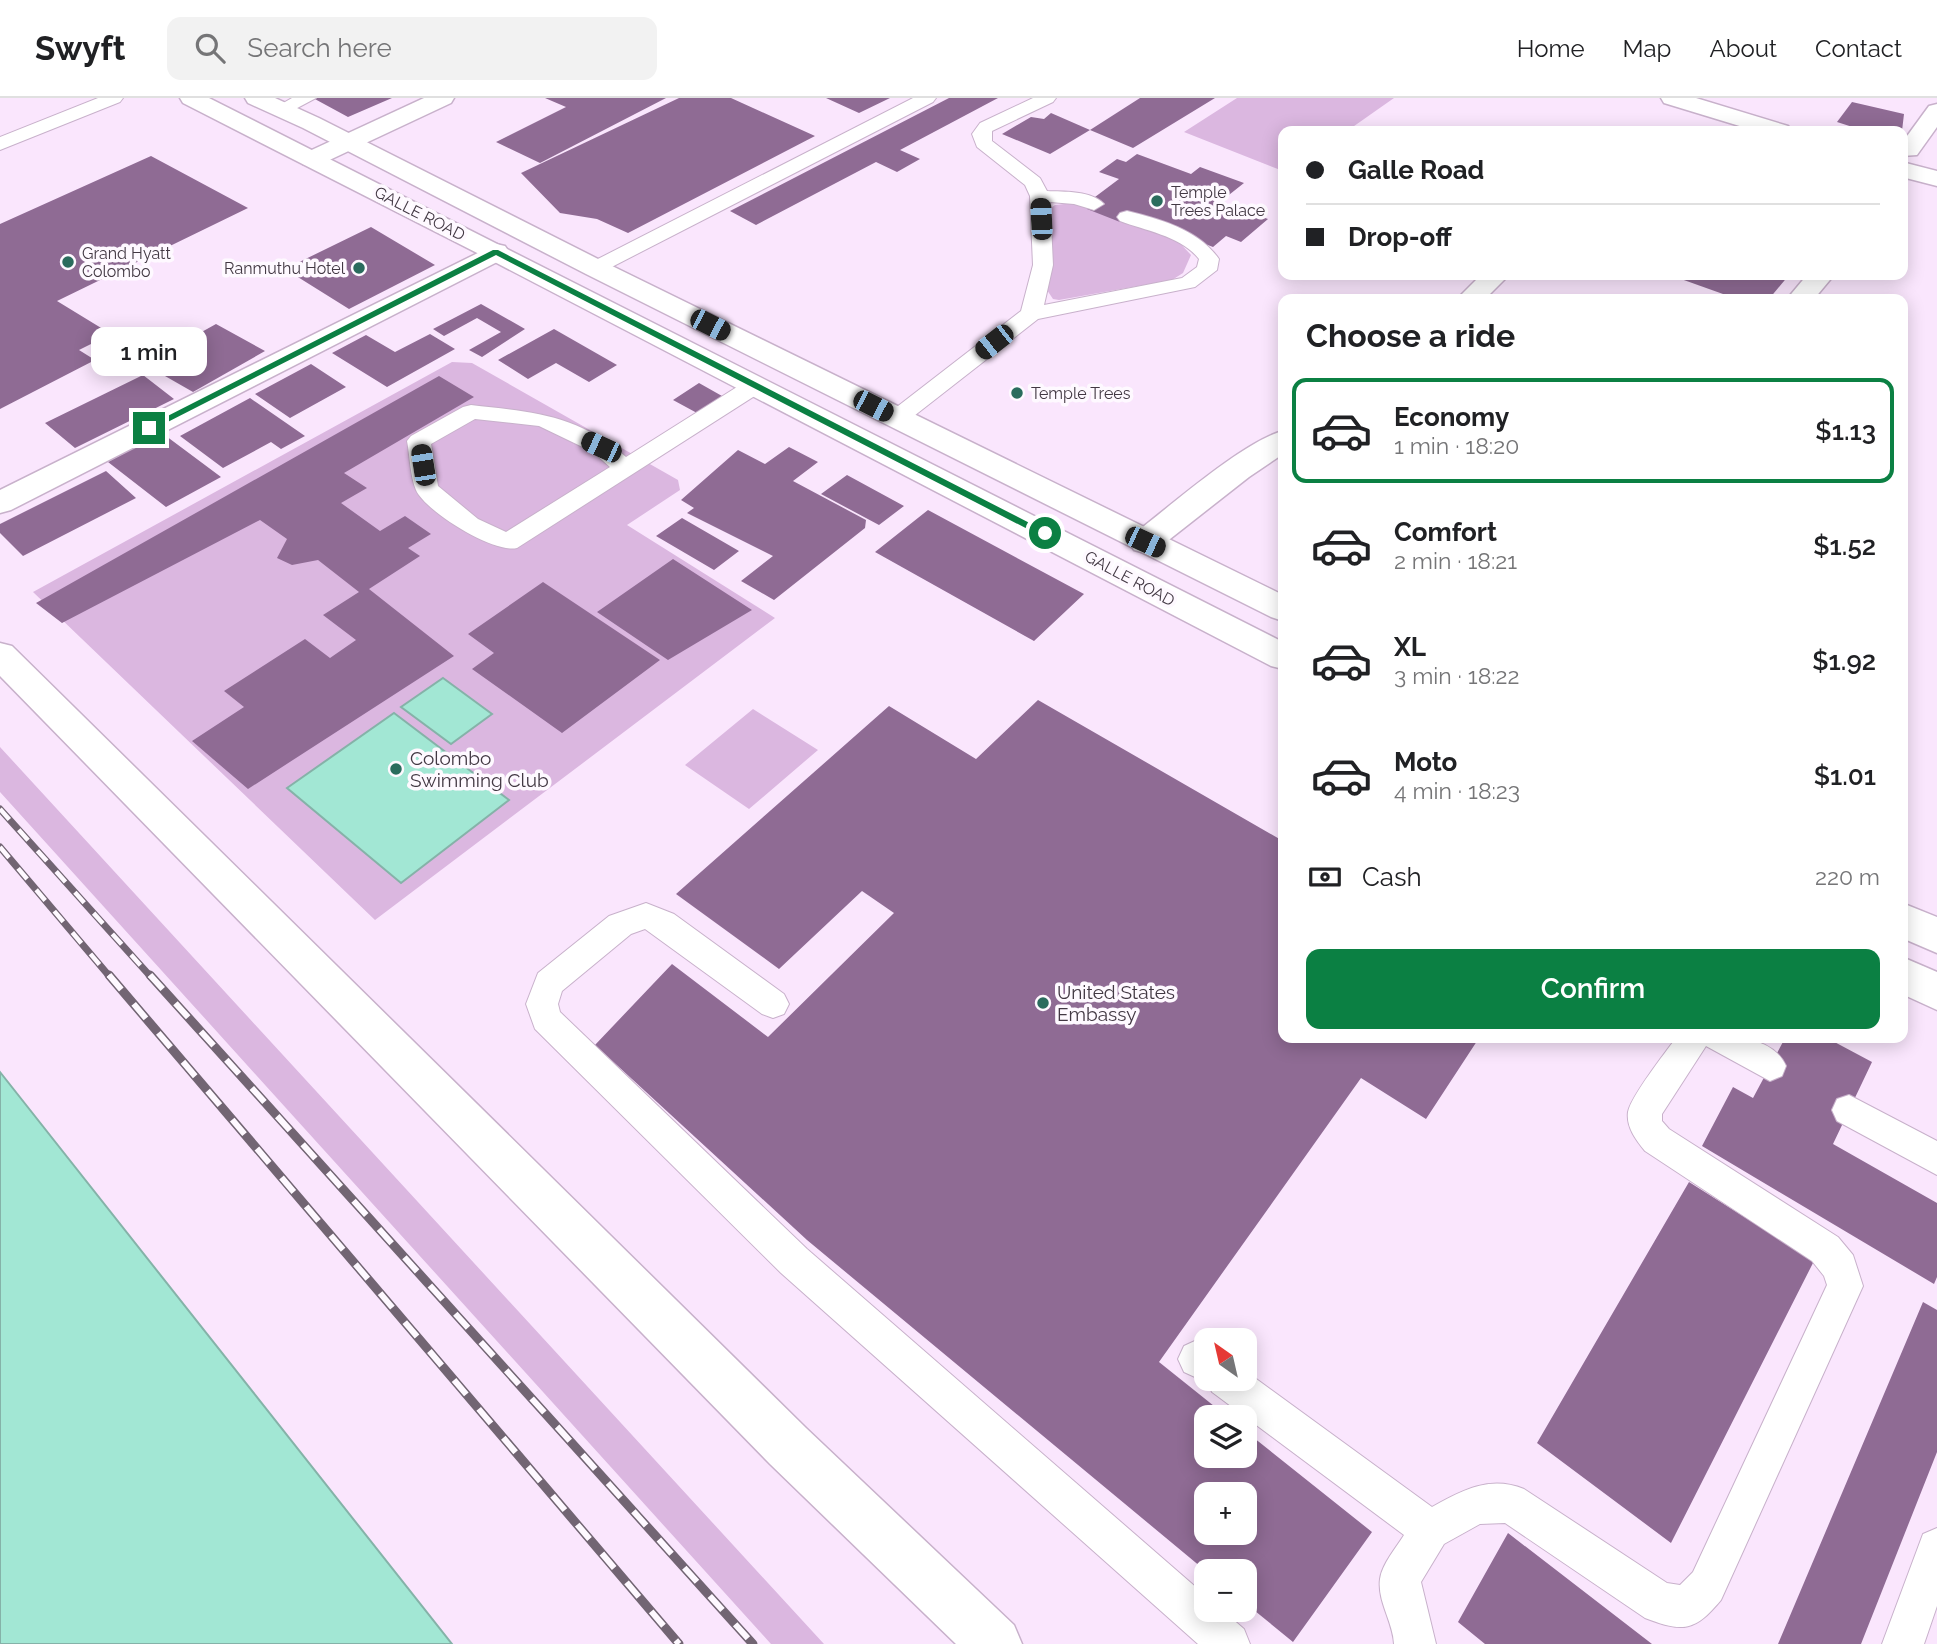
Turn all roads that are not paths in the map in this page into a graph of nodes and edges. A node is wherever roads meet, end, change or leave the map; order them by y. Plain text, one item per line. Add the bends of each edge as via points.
1 (71, 98) edge
2 (191, 98) edge
3 (256, 98) edge
4 (307, 98) edge
5 (443, 98) edge
6 (927, 98) edge
7 (1047, 98) edge
8 (1672, 98) edge
9 (107, 99) edge
10 (280, 110) junction
11 (1937, 110) edge
12 (0, 126) edge
13 (1764, 126) edge
14 (349, 142) junction
15 (0, 144) edge
16 (1908, 156) edge
17 (312, 159) junction
18 (1908, 160) edge
19 (1937, 179) edge
20 (1040, 197) junction
21 (1094, 204) dead end
22 (1127, 217) dead end
23 (496, 252) junction
24 (595, 268) junction
25 (1491, 280) edge
26 (1817, 280) edge
27 (1475, 294) edge
28 (1804, 294) edge
29 (1031, 314) junction
30 (756, 386) junction
31 (897, 418) junction
32 (866, 442) junction
33 (1278, 443) edge
34 (624, 467) junction
35 (0, 503) edge
36 (1145, 542) junction
37 (1112, 568) junction
38 (1278, 607) edge
39 (1278, 654) edge
40 (0, 655) edge
41 (1908, 922) edge
42 (1937, 936) edge
43 (1908, 977) edge
44 (1937, 992) edge
45 (772, 1004) dead end
46 (1691, 1043) edge
47 (1728, 1043) edge
48 (1770, 1066) dead end
49 (1849, 1110) dead end
50 (1937, 1159) edge
51 (1242, 1391) edge
52 (1430, 1530) junction
53 (1937, 1548) edge
54 (995, 1644) edge
55 (1229, 1644) edge
56 (1415, 1644) edge
57 (1903, 1644) edge

1 - 12 lane
2 - 17 main road, GALLE ROAD
3 - 10 main road, GALLE ROAD
4 - 10 lane
5 - 14 main road
6 - 24 lane
7 - 20 lane via 986,127 981,134 983,143 1032,182
8 - 13 main road
9 - 15 lane
10 - 14 main road, GALLE ROAD
11 - 16 main road
14 - 17 main road
14 - 24 main road, GALLE ROAD
17 - 23 main road, GALLE ROAD
18 - 19 main road
20 - 21 lane via 1076,198
20 - 29 lane via 1042,265
22 - 29 lane via 1193,243 1205,251 1207,270 1188,283
23 - 30 main road, GALLE ROAD
23 - 35 main road
24 - 31 main road, GALLE ROAD
25 - 27 main road
26 - 28 main road
29 - 31 lane
30 - 32 main road, GALLE ROAD
30 - 34 lane
31 - 32 main road
31 - 36 main road, GALLE ROAD
32 - 37 main road, GALLE ROAD
33 - 36 main road
34 - 34 lane via 508,542 469,526 427,489 419,441 471,412 544,420 601,447
36 - 37 main road
36 - 38 main road, GALLE ROAD
37 - 39 main road, GALLE ROAD
40 - 54 main road via 788,1446
41 - 42 main road
43 - 44 main road
45 - 55 lane via 663,923 646,916 620,925 549,984 542,1004 546,1019 794,1261
46 - 52 lane via 1645,1111 1646,1126 1657,1140 1825,1249 1840,1267 1845,1286 1707,1586 1688,1606 1660,1603 1510,1503 1476,1504
47 - 48 lane
49 - 50 lane
51 - 52 lane
52 - 56 lane via 1400,1578
53 - 57 lane

